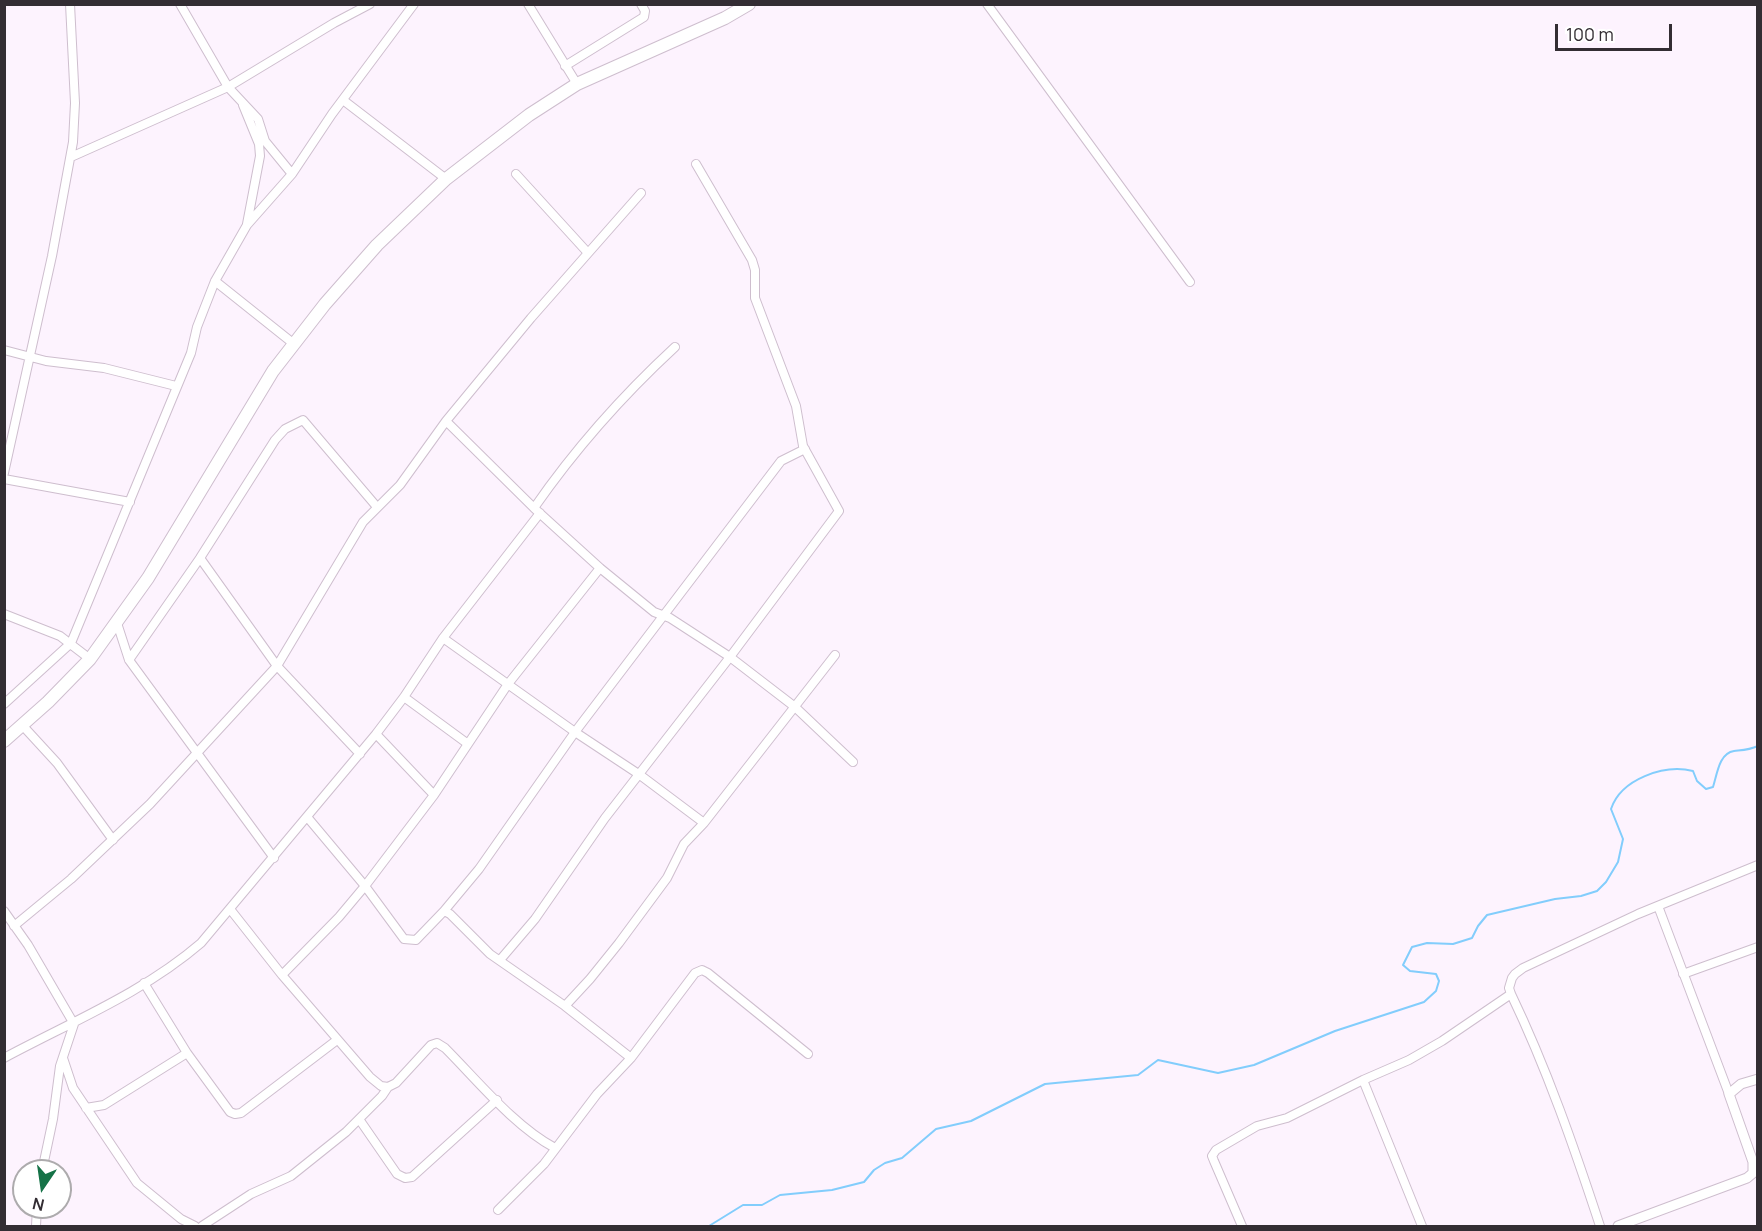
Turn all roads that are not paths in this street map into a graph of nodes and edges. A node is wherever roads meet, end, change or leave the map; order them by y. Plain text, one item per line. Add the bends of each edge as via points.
1 (70, 4) edge
2 (180, 4) edge
3 (414, 4) edge
4 (528, 4) edge
5 (641, 4) edge
6 (749, 4) edge
7 (987, 4) edge
8 (368, 5) edge
9 (565, 66) junction
10 (577, 84) junction
11 (228, 87) junction
12 (344, 100) junction
13 (262, 143) junction
14 (71, 157) junction
15 (696, 164) dead end
16 (292, 174) junction
17 (516, 174) dead end
18 (446, 179) junction
19 (641, 193) dead end
20 (247, 225) junction
21 (588, 253) junction
22 (215, 281) junction
23 (1190, 282) dead end
24 (294, 344) junction
25 (675, 347) dead end
26 (4, 350) edge
27 (30, 357) junction
28 (176, 386) junction
29 (446, 421) junction
30 (805, 449) junction
31 (4, 473) edge
32 (4, 479) edge
33 (130, 502) junction
34 (377, 507) junction
35 (537, 510) junction
36 (200, 558) junction
37 (600, 568) junction
38 (4, 614) edge
39 (664, 616) junction
40 (117, 623) junction
41 (443, 638) junction
42 (71, 643) junction
43 (835, 655) dead end
44 (730, 657) junction
45 (90, 659) junction
46 (129, 660) junction
47 (277, 666) junction
48 (508, 684) junction
49 (404, 698) junction
50 (4, 704) edge
51 (795, 707) junction
52 (23, 726) junction
53 (575, 732) junction
54 (376, 734) junction
55 (4, 741) edge
56 (468, 744) junction
57 (196, 752) junction
58 (360, 754) junction
59 (854, 762) dead end
60 (640, 775) junction
61 (434, 795) junction
62 (308, 818) junction
63 (704, 823) junction
64 (113, 840) junction
65 (274, 858) junction
66 (1758, 865) edge
67 (365, 886) junction
68 (1658, 906) junction
69 (230, 909) junction
70 (4, 911) edge
71 (444, 911) junction
72 (14, 926) junction
73 (1758, 947) edge
74 (500, 960) junction
75 (1683, 974) junction
76 (282, 975) junction
77 (144, 983) junction
78 (1511, 994) junction
79 (565, 1006) junction
80 (74, 1024) junction
81 (337, 1040) junction
82 (187, 1053) junction
83 (808, 1054) dead end
84 (4, 1058) edge
85 (63, 1058) junction
86 (631, 1058) junction
87 (1758, 1079) edge
88 (1363, 1080) junction
89 (388, 1087) junction
90 (1729, 1094) junction
91 (497, 1100) junction
92 (86, 1108) junction
93 (359, 1119) junction
94 (555, 1148) junction
95 (45, 1159) edge
96 (1755, 1175) edge
97 (498, 1210) dead end
98 (195, 1227) edge
99 (202, 1227) edge
100 (1242, 1227) edge
101 (1422, 1227) edge
102 (1600, 1227) edge
103 (1618, 1227) edge

1 - 14 street via 75,103
2 - 11 street
3 - 12 street
4 - 9 street
5 - 9 street via 644,17
6 - 10 highway
7 - 23 street
8 - 11 street
9 - 10 street
10 - 18 highway via 529,115
11 - 13 street via 243,103
11 - 14 street
12 - 16 street
12 - 18 street
13 - 16 street
13 - 20 street
14 - 27 street
15 - 30 street via 752,260 755,298 796,406
16 - 20 street
17 - 21 street
18 - 24 highway via 377,245
19 - 21 street
20 - 22 street
21 - 29 street
22 - 24 street
22 - 28 street
24 - 40 highway via 273,371
25 - 35 street via 634,385 581,445 555,478
26 - 27 street
27 - 28 street via 111,369
27 - 31 street
28 - 33 street
29 - 34 street via 400,485
29 - 35 street
30 - 39 street via 781,460
30 - 44 street via 839,511
32 - 33 street
33 - 42 street
34 - 36 street via 303,420 285,429 276,440
34 - 47 street via 363,522
35 - 37 street
35 - 41 street
36 - 46 street
36 - 47 street
37 - 39 street
37 - 48 street
38 - 42 street
39 - 44 street
39 - 53 street
40 - 45 highway
40 - 46 street
41 - 48 street
41 - 49 street
42 - 45 street
42 - 50 street
43 - 51 street
44 - 51 street
44 - 60 street
45 - 52 highway
46 - 57 street
47 - 57 street
47 - 58 street
48 - 53 street
48 - 56 street
49 - 54 street
49 - 56 street
51 - 59 street
51 - 63 street
52 - 55 highway
52 - 64 street via 57,763
53 - 60 street
53 - 71 street via 479,869
54 - 58 street
54 - 61 street
56 - 61 street
57 - 64 street via 163,792
57 - 65 street
58 - 62 street
60 - 63 street
60 - 74 street via 541,911
61 - 67 street
62 - 65 street
62 - 67 street
63 - 79 street via 684,844 671,873 619,943
64 - 72 street
65 - 69 street
66 - 68 street
67 - 71 street via 404,939 416,940
67 - 76 street
68 - 75 street
68 - 78 street via 1523,968 1512,978
69 - 76 street
69 - 77 street via 201,944
70 - 72 street
71 - 74 street
72 - 80 street
73 - 75 street
74 - 79 street
75 - 90 street
76 - 81 street
77 - 80 street
77 - 82 street
78 - 88 street via 1442,1041
78 - 102 street via 1569,1131
79 - 86 street
80 - 84 street
80 - 85 street
81 - 82 street via 235,1114
81 - 89 street via 370,1077
82 - 92 street via 104,1105
83 - 86 street via 702,970 695,973
85 - 92 street via 73,1088
85 - 95 street
86 - 94 street
87 - 90 street via 1741,1084
88 - 100 street via 1287,1118 1257,1126 1216,1150 1212,1156
88 - 101 street
89 - 91 street via 437,1043
89 - 93 street
90 - 96 street
91 - 93 street via 412,1177 405,1178 397,1174
91 - 94 street
92 - 98 street via 137,1183
93 - 99 street via 291,1176 251,1194
94 - 97 street
96 - 103 street

